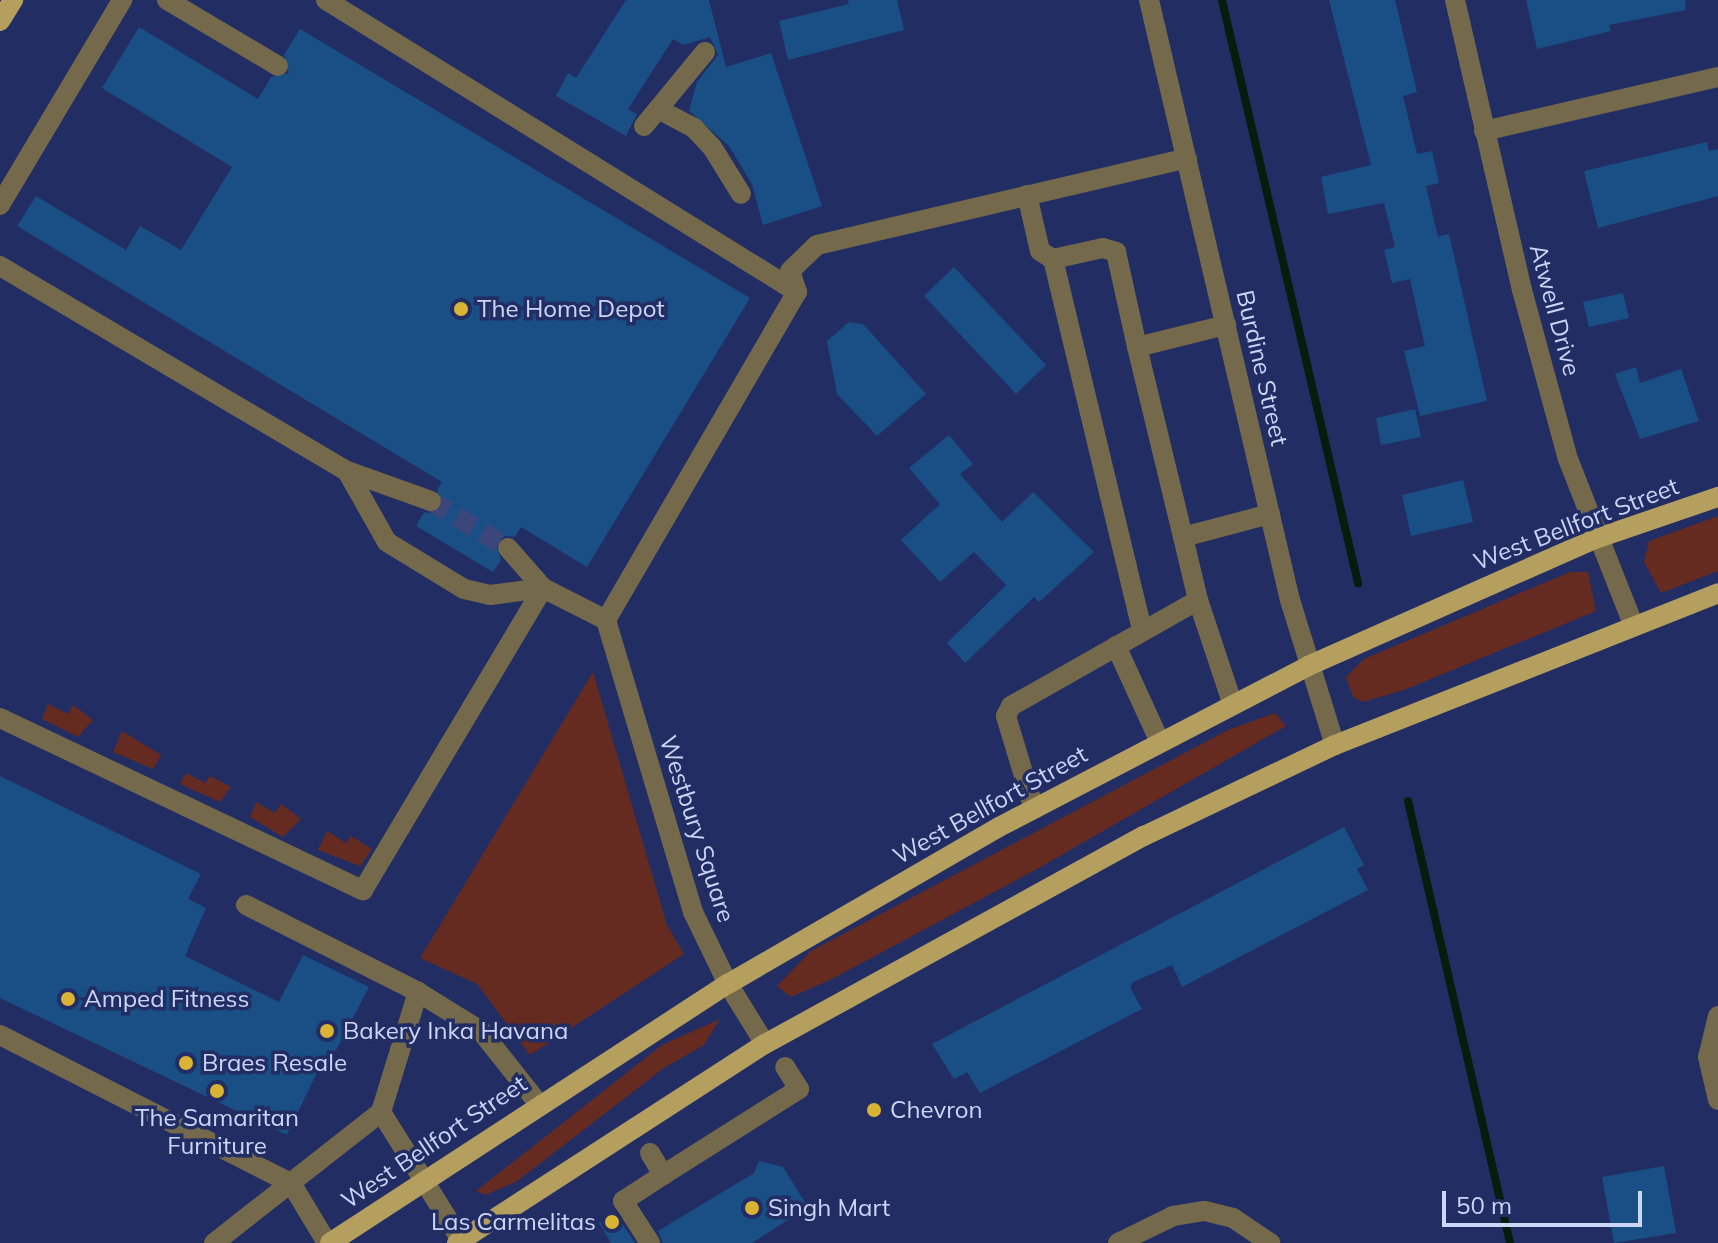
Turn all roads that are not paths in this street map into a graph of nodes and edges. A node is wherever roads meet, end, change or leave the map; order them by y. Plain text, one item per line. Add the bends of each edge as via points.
1 (13, 0) edge
2 (122, 0) edge
3 (167, 0) edge
4 (326, 0) edge
5 (1149, 0) edge
6 (1455, 0) edge
7 (0, 21) edge
8 (705, 52) dead end
9 (278, 66) dead end
10 (1718, 77) edge
11 (658, 109) junction
12 (644, 126) dead end
13 (1484, 131) junction
14 (1187, 158) junction
15 (741, 194) dead end
16 (1027, 195) junction
17 (0, 205) edge
18 (1053, 259) junction
19 (0, 266) edge
20 (797, 292) junction
21 (1226, 325) junction
22 (1137, 347) junction
23 (347, 471) junction
24 (1718, 497) edge
25 (431, 501) tunnel mouth
26 (1270, 514) junction
27 (1183, 537) junction
28 (1595, 539) junction
29 (508, 548) tunnel mouth
30 (543, 588) junction
31 (1718, 593) edge
32 (1198, 600) junction
33 (606, 620) junction
34 (1633, 624) junction
35 (1142, 631) junction
36 (1116, 646) junction
37 (1308, 666) junction
38 (1233, 705) junction
39 (0, 718) edge
40 (1160, 742) junction
41 (1335, 745) junction
42 (1034, 809) junction
43 (246, 905) dead end
44 (728, 984) junction
45 (418, 992) junction
46 (1718, 1016) edge
47 (0, 1035) edge
48 (765, 1044) junction
49 (785, 1067) dead end
50 (1718, 1100) edge
51 (538, 1103) junction
52 (381, 1112) junction
53 (650, 1153) dead end
54 (663, 1175) junction
55 (291, 1183) junction
56 (420, 1183) junction
57 (460, 1242) edge
58 (214, 1243) edge
59 (329, 1243) edge
60 (650, 1243) edge
61 (1118, 1243) edge
62 (1270, 1243) edge

1 - 7 main road
2 - 17 street
3 - 9 street
4 - 20 street
5 - 14 street, Burdine Street
6 - 13 street, Atwell Drive
8 - 11 street
10 - 13 street
11 - 12 street
11 - 15 street via 694,128
13 - 28 street, Atwell Drive via 1559,428
14 - 16 street
14 - 21 street, Burdine Street
16 - 18 street via 1040,251
16 - 20 street via 817,245 790,271
18 - 22 street via 1103,248 1116,252
18 - 35 street
19 - 23 street
20 - 33 street
21 - 22 street
21 - 26 street, Burdine Street
22 - 27 street
23 - 25 street
23 - 30 street via 387,542 464,589 490,595
24 - 28 main road, West Bellfort Street
26 - 27 street
26 - 37 street, Burdine Street
27 - 32 street
28 - 34 street, Atwell Drive
28 - 37 main road, West Bellfort Street
29 - 30 street
30 - 33 street
30 - 39 street via 363,890
31 - 34 main road
32 - 35 street
32 - 38 street
33 - 44 street, Westbury Square via 693,912
34 - 41 main road
35 - 36 street
36 - 40 street
36 - 42 street via 1011,706 1006,716
37 - 38 main road, West Bellfort Street
37 - 41 street, Burdine Street
38 - 40 main road, West Bellfort Street
40 - 42 main road, West Bellfort Street
41 - 48 main road via 1144,836
42 - 44 main road, West Bellfort Street
43 - 45 street
44 - 48 street, Westbury Square
44 - 51 main road, West Bellfort Street
45 - 51 street via 481,1031
45 - 52 street
46 - 50 street via 1708,1057
47 - 55 street
48 - 57 main road
49 - 54 street via 799,1089
51 - 56 main road, West Bellfort Street
52 - 55 street
52 - 56 street
53 - 54 street
54 - 60 street via 623,1201
55 - 58 street
55 - 59 street
56 - 57 street
56 - 59 main road, West Bellfort Street
61 - 62 street via 1173,1216 1205,1211 1233,1218

